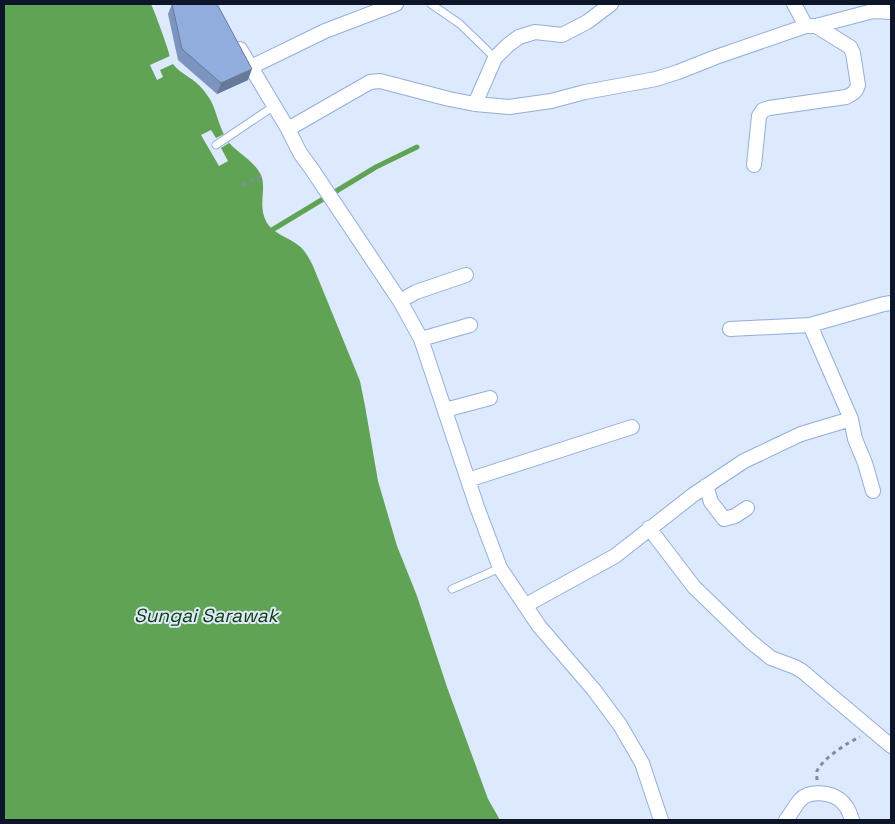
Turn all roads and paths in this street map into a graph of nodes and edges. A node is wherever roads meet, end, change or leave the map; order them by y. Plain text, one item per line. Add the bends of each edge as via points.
1 (396, 4) edge
2 (431, 4) edge
3 (611, 4) edge
4 (794, 4) edge
5 (891, 12) edge
6 (811, 26) junction
7 (232, 35) edge
8 (495, 58) junction
9 (251, 66) junction
10 (475, 104) junction
11 (274, 106) junction
12 (288, 129) junction
13 (216, 145) dead end
14 (754, 165) dead end
15 (261, 176) dead end
16 (243, 185) dead end
17 (466, 275) dead end
18 (400, 301) junction
19 (891, 303) edge
20 (470, 325) dead end
21 (810, 325) junction
22 (730, 329) dead end
23 (421, 339) junction
24 (490, 398) dead end
25 (445, 410) junction
26 (851, 419) junction
27 (632, 427) dead end
28 (468, 480) junction
29 (706, 486) junction
30 (873, 491) dead end
31 (747, 508) dead end
32 (649, 528) junction
33 (500, 568) junction
34 (452, 589) dead end
35 (526, 605) junction
36 (873, 731) junction
37 (891, 746) edge
38 (816, 793) junction
39 (662, 820) edge
40 (786, 820) edge
41 (852, 820) edge

1 - 9 street via 325,31
2 - 8 lane via 460,24
3 - 8 street via 562,35 536,32 519,37
4 - 6 street
5 - 6 street via 873,11
6 - 10 street via 656,79 551,102 509,107
6 - 14 street via 850,47 857,89 846,97 763,110 759,116
7 - 9 street
8 - 10 street
9 - 11 street
10 - 12 street via 380,81 370,82
11 - 12 street
11 - 13 lane
12 - 18 street via 300,153
15 - 16 path
17 - 18 street via 416,292
18 - 23 street
19 - 21 street
20 - 23 street
21 - 22 street
21 - 26 street
23 - 25 street
24 - 25 street
25 - 28 street
26 - 29 street via 801,434 744,461
26 - 30 street
27 - 28 street
28 - 33 street
29 - 31 street via 711,502 724,518 735,516
29 - 32 street
32 - 35 street via 616,556
32 - 36 street via 694,587 750,641 771,658 802,671
33 - 34 lane
33 - 35 street
35 - 39 street via 539,626 620,725 642,764
36 - 37 street
36 - 38 path via 855,739 823,762 817,771
38 - 40 street via 801,799
38 - 41 street via 841,800

